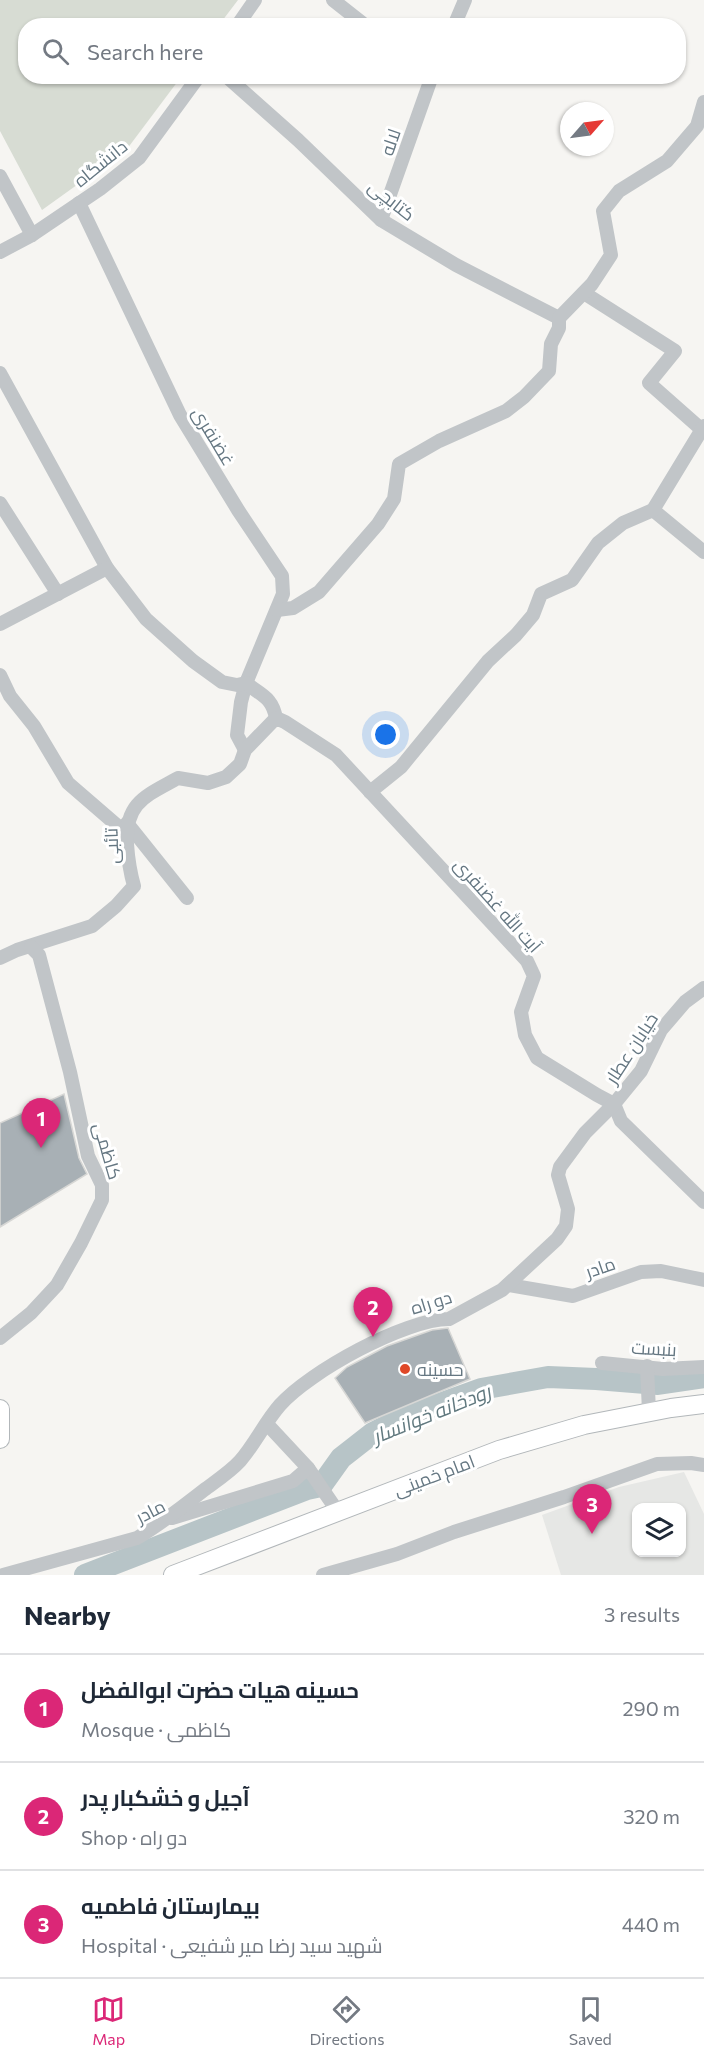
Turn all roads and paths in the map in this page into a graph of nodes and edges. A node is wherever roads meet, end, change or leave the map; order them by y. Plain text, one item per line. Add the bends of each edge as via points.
1 (255, 0) edge
2 (333, 0) edge
3 (465, 0) edge
4 (243, 18) edge
5 (356, 18) edge
6 (457, 18) edge
7 (193, 84) edge
8 (235, 84) edge
9 (429, 84) edge
10 (704, 102) edge
11 (0, 176) edge
12 (80, 203) junction
13 (381, 220) junction
14 (32, 235) junction
15 (0, 252) edge
16 (584, 293) junction
17 (559, 318) junction
18 (0, 373) edge
19 (6, 397) edge
20 (703, 428) edge
21 (0, 503) edge
22 (653, 510) junction
23 (704, 552) edge
24 (107, 568) junction
25 (58, 594) junction
26 (277, 610) junction
27 (0, 624) edge
28 (0, 675) edge
29 (246, 683) junction
30 (281, 720) junction
31 (244, 750) junction
32 (370, 792) junction
33 (127, 828) junction
34 (187, 898) dead end
35 (31, 947) junction
36 (0, 958) edge
37 (704, 988) edge
38 (614, 1104) junction
39 (704, 1202) edge
40 (704, 1280) edge
41 (508, 1285) junction
42 (0, 1338) edge
43 (602, 1363) dead end
44 (647, 1366) junction
45 (704, 1367) edge
46 (704, 1404) edge
47 (0, 1409) edge
48 (650, 1412) junction
49 (267, 1424) junction
50 (0, 1439) edge
51 (704, 1465) edge
52 (310, 1473) junction
53 (338, 1512) junction
54 (165, 1521) junction
55 (3, 1575) edge
56 (173, 1575) edge
57 (323, 1575) edge

1 - 4 street
2 - 5 street
3 - 6 street
7 - 12 street, دانشگاه via 139,158
8 - 13 street, کتابچی
9 - 13 street, لاله
10 - 16 street via 697,126 667,161 619,191 603,211 611,255
11 - 14 street
12 - 14 street, دانشگاه
12 - 26 street, غضنفری via 180,415 282,576 284,594
13 - 17 street, کتابچی via 456,265
14 - 15 street, دانشگاه
16 - 17 street
16 - 20 street via 675,351 649,383
17 - 26 street via 559,328 550,344 549,371 543,378 506,411 399,464 394,499 378,524 319,592 293,608
18 - 19 street
19 - 24 street
20 - 22 street
21 - 25 street
22 - 23 street
22 - 32 street via 623,523 597,543 572,580 541,594 533,615 516,635 488,661 401,767
24 - 25 street
24 - 29 street via 146,619 193,661 222,682
25 - 27 street
26 - 29 street, غضنفری
28 - 33 street via 68,783
29 - 30 street via 267,697
29 - 31 street, غضنفری via 237,735
30 - 31 street, تائبی
30 - 32 street, آیت الله غضنفری via 336,755
31 - 33 street, تائبی via 240,764 226,777 208,783 178,778 140,802 130,814
32 - 38 street, آیت الله غضنفری via 527,961 534,976 521,1012 525,1035 537,1058
33 - 34 street
33 - 35 street, تائبی via 134,886 92,926
35 - 36 street, تائبی
35 - 42 street, کاظمی via 39,955 88,1156 102,1185 102,1200 57,1285
37 - 38 street, خیابان عطار via 685,1002 662,1030 641,1071
38 - 39 street, آیت الله غضنفری via 621,1121
38 - 41 street, دو راه via 585,1133 560,1167 558,1175 568,1209 566,1226
40 - 41 street, مادر via 661,1271 641,1272 573,1296
41 - 49 street, دو راه via 449,1319 411,1327 369,1345 303,1384 279,1406
43 - 44 street, بنبست
44 - 45 street, بنبست
44 - 48 street
46 - 48 main road, امام خمینی
47 - 50 main road
48 - 53 main road, امام خمینی via 584,1425 499,1450
49 - 52 street
49 - 54 street, دو راه via 239,1462
51 - 57 street via 657,1464 397,1554
52 - 53 street
52 - 54 street, مادر
53 - 56 main road, امام خمینی
54 - 55 street, مادر via 137,1538

